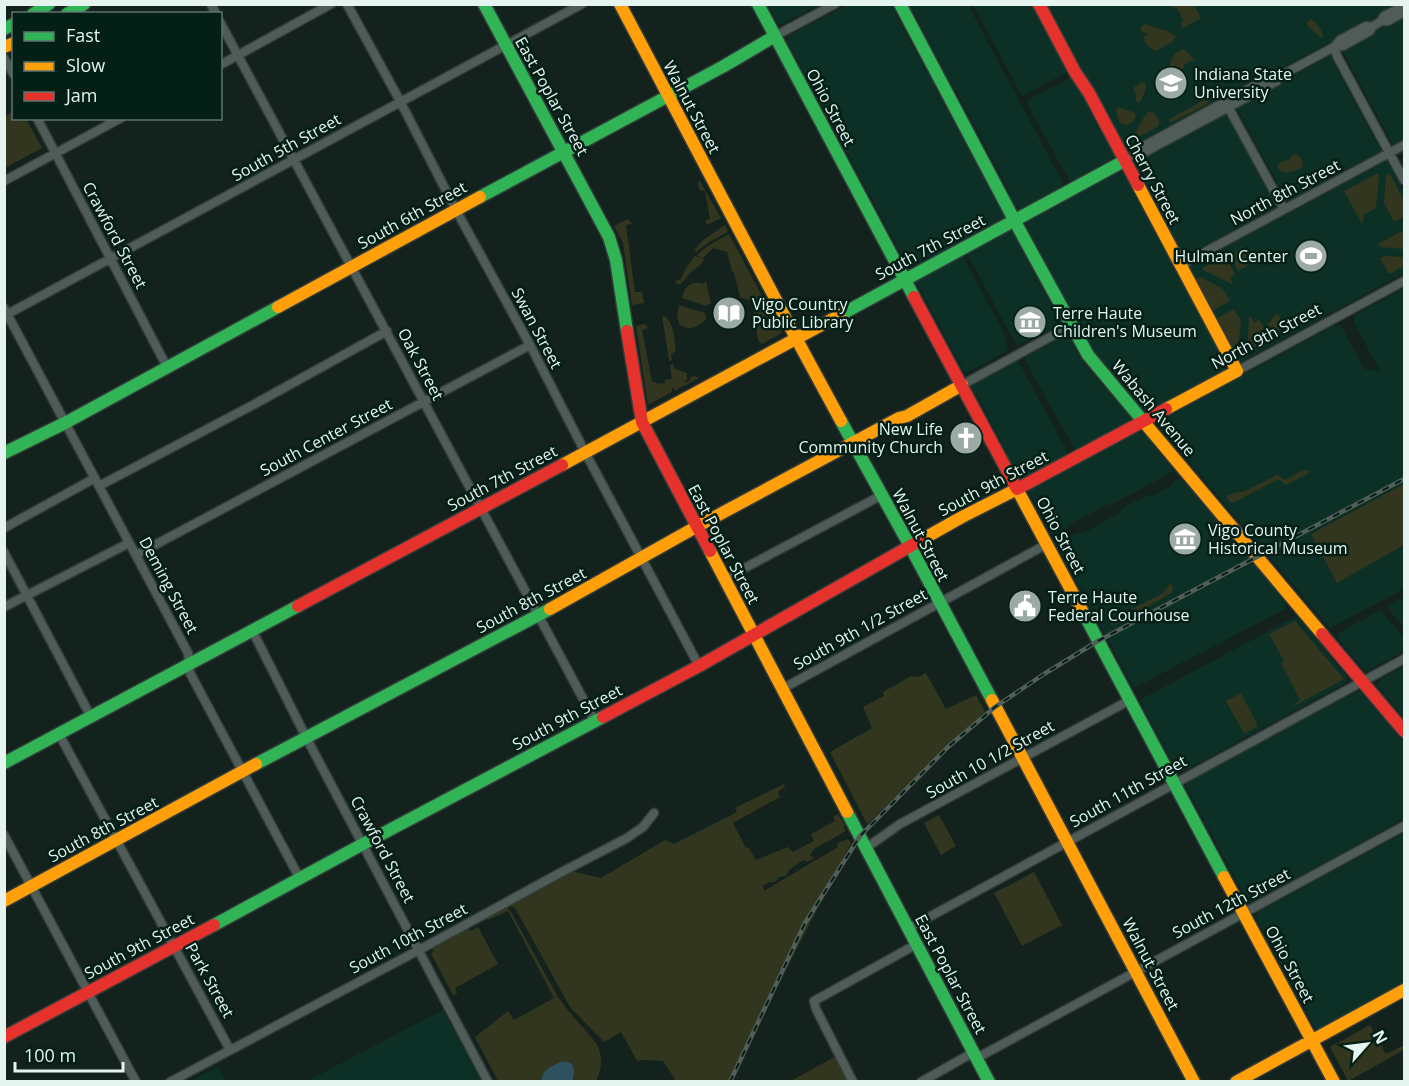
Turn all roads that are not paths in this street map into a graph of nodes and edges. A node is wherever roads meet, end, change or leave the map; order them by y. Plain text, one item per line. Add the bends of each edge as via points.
1 (49, 4) edge
2 (331, 4) edge
3 (347, 4) edge
4 (484, 4) edge
5 (582, 4) edge
6 (620, 4) edge
7 (758, 4) edge
8 (834, 4) edge
9 (900, 4) edge
10 (1038, 4) edge
11 (1404, 7) edge
12 (36, 12) edge
13 (1404, 12) edge
14 (1381, 21) junction
15 (222, 26) edge
16 (775, 36) junction
17 (505, 45) junction
18 (1334, 47) junction
19 (238, 55) junction
20 (4, 58) edge
21 (222, 64) edge
22 (12, 72) edge
23 (668, 96) junction
24 (400, 101) junction
25 (1227, 104) junction
26 (38, 120) edge
27 (117, 120) edge
28 (1404, 145) edge
29 (564, 150) junction
30 (55, 153) junction
31 (1390, 153) junction
32 (1128, 158) junction
33 (295, 159) junction
34 (1404, 180) edge
35 (4, 181) edge
36 (1284, 209) junction
37 (456, 210) junction
38 (1015, 221) junction
39 (111, 260) junction
40 (352, 266) junction
41 (1181, 267) junction
42 (905, 280) junction
43 (1404, 281) edge
44 (6, 313) edge
45 (1072, 325) junction
46 (387, 331) junction
47 (796, 338) junction
48 (530, 345) junction
49 (167, 367) junction
50 (1237, 371) junction
51 (962, 385) junction
52 (424, 402) junction
53 (1143, 421) junction
54 (642, 422) junction
55 (65, 423) junction
56 (852, 442) junction
57 (585, 452) junction
58 (4, 453) edge
59 (97, 482) junction
60 (1017, 489) junction
61 (882, 495) junction
62 (481, 508) junction
63 (696, 527) junction
64 (4, 528) edge
65 (129, 543) junction
66 (1047, 544) junction
67 (910, 546) junction
68 (4, 552) edge
69 (136, 555) junction
70 (643, 558) junction
71 (724, 579) junction
72 (27, 595) junction
73 (939, 603) junction
74 (4, 607) edge
75 (539, 615) junction
76 (252, 630) junction
77 (753, 635) junction
78 (1404, 659) edge
79 (190, 664) junction
80 (699, 666) junction
81 (1363, 681) junction
82 (782, 689) junction
83 (1130, 700) junction
84 (90, 717) junction
85 (595, 721) junction
86 (1404, 730) edge
87 (59, 734) junction
88 (306, 737) junction
89 (1022, 758) junction
90 (4, 763) edge
91 (243, 772) junction
92 (1174, 783) junction
93 (654, 813) dead end
94 (1404, 826) edge
95 (4, 835) edge
96 (117, 840) junction
97 (1067, 841) junction
98 (363, 844) junction
99 (866, 848) junction
100 (300, 879) junction
101 (31, 886) junction
102 (4, 901) edge
103 (1244, 913) junction
104 (909, 928) junction
105 (917, 944) junction
106 (174, 946) junction
107 (419, 950) junction
108 (1136, 971) junction
109 (1404, 990) edge
110 (88, 992) junction
111 (4, 1037) edge
112 (1312, 1041) junction
113 (230, 1050) junction
114 (975, 1055) junction
115 (922, 1081) edge
116 (136, 1082) edge
117 (170, 1082) edge
118 (488, 1082) edge
119 (853, 1082) edge
120 (989, 1082) edge
121 (1194, 1082) edge
122 (1236, 1082) edge
123 (1334, 1082) edge

1 - 12 main road
2 - 19 street
3 - 24 street, Swan Street
4 - 17 main road, East Poplar Street
5 - 17 street, South 5th Street
6 - 23 main road, Walnut Street
7 - 16 main road, Ohio Street
8 - 16 street, South 6th Street
9 - 38 main road, Wabash Avenue
10 - 32 main road, Cherry Street
11 - 14 street
13 - 14 street
14 - 18 street via 1343,46
15 - 19 street, Oak Street
16 - 23 main road, South 6th Street
16 - 42 main road, Ohio Street
17 - 24 street, South 5th Street
17 - 29 main road, East Poplar Street
18 - 25 street via 1280,76 1274,75
18 - 31 street
19 - 21 street
19 - 33 street, Oak Street
20 - 22 street
23 - 29 main road, South 6th Street
23 - 47 main road, Walnut Street
24 - 33 street, South 5th Street
24 - 37 street, Swan Street
25 - 32 street
25 - 36 street
26 - 30 street, Crawford Street
27 - 30 street
28 - 31 street, North 8th Street
29 - 37 main road, South 6th Street
29 - 54 main road, East Poplar Street via 613,248
30 - 35 street
30 - 39 street, Crawford Street
31 - 34 street
31 - 36 street, North 8th Street
32 - 38 main road, South 7th Street
32 - 41 main road, Cherry Street
33 - 39 street, South 5th Street
33 - 40 street, Oak Street
36 - 41 street, North 8th Street
37 - 40 main road, South 6th Street
37 - 48 street, Swan Street
38 - 42 main road, South 7th Street
38 - 45 main road, Wabash Avenue
39 - 44 street, South 5th Street
39 - 49 street, Crawford Street
40 - 46 street, Oak Street
40 - 49 main road, South 6th Street
41 - 50 main road, Cherry Street
42 - 47 main road, South 7th Street
42 - 51 main road, Ohio Street
43 - 50 street, North 9th Street
44 - 55 street, Deming Street
45 - 51 street, South 8th Street
45 - 53 main road, Wabash Avenue via 1092,361
46 - 52 street, Oak Street
46 - 59 street via 251,406
47 - 54 main road, South 7th Street
47 - 56 main road, Walnut Street
48 - 52 street, South Center Street
48 - 57 street, Swan Street
49 - 55 main road, South 6th Street
50 - 53 main road, North 9th Street
51 - 56 main road, South 8th Street
51 - 60 main road, Ohio Street
52 - 62 street, Oak Street
52 - 69 street, South Center Street
53 - 60 main road, South 9th Street
53 - 81 main road, Wabash Avenue
54 - 57 main road, South 7th Street
54 - 63 main road, East Poplar Street
55 - 58 main road, South 6th Street
55 - 59 street, Deming Street
56 - 61 main road, Walnut Street
56 - 63 main road, South 8th Street
57 - 62 main road, South 7th Street
57 - 70 street, Swan Street
59 - 64 street
59 - 65 street, Deming Street
60 - 66 main road, Ohio Street
60 - 67 main road, South 9th Street
61 - 67 main road, Walnut Street
61 - 71 street
62 - 75 street, Oak Street
62 - 76 main road, South 7th Street
63 - 70 main road, South 8th Street
63 - 71 main road, East Poplar Street
65 - 69 street, Deming Street
65 - 72 street
66 - 73 street, South 9th 1/2 Street
66 - 83 main road, Ohio Street
67 - 73 main road, Walnut Street
67 - 77 main road, South 9th Street
68 - 72 street
69 - 79 street, Deming Street via 188,653
70 - 75 main road, South 8th Street
70 - 80 street, Swan Street
71 - 77 main road, East Poplar Street
72 - 74 street
72 - 84 street
73 - 82 street, South 9th 1/2 Street
73 - 89 main road, Walnut Street
75 - 85 street, Oak Street
75 - 88 main road, South 8th Street
76 - 79 main road, South 7th Street
76 - 88 street, Crawford Street
77 - 80 main road, South 9th Street
77 - 82 main road, East Poplar Street
78 - 81 street, South 11th Street
79 - 84 main road, South 7th Street
79 - 91 street, Deming Street via 190,673
80 - 85 main road, South 9th Street
81 - 86 main road, Wabash Avenue
81 - 92 street, South 11th Street
82 - 99 main road, East Poplar Street
83 - 89 street, South 10 1/2 Street
83 - 92 main road, Ohio Street
84 - 87 main road, South 7th Street
85 - 98 main road, South 9th Street
87 - 90 main road, South 7th Street
87 - 96 street, Park Street
88 - 91 main road, South 8th Street
88 - 98 street, Crawford Street
89 - 97 main road, Walnut Street
89 - 99 street, South 10 1/2 Street via 900,824
91 - 96 main road, South 8th Street
91 - 100 street, Deming Street
92 - 97 street, South 11th Street
92 - 103 main road, Ohio Street
93 - 107 street, South 10th Street via 627,838
94 - 103 street, South 12th Street
95 - 101 street
96 - 101 main road, South 8th Street
96 - 106 street, Park Street
97 - 104 street, South 11th Street
97 - 108 main road, Walnut Street
98 - 100 main road, South 9th Street
98 - 107 street, Crawford Street
99 - 104 main road, East Poplar Street
100 - 106 main road, South 9th Street
101 - 102 main road, South 8th Street
101 - 110 street
103 - 108 street, South 12th Street
103 - 112 main road, Ohio Street
104 - 105 main road, East Poplar Street
105 - 114 main road, East Poplar Street
105 - 119 street via 814,1001
106 - 110 main road, South 9th Street
106 - 113 street, Park Street
107 - 113 street, South 10th Street
107 - 118 street, Crawford Street
108 - 114 street, South 12th Street
108 - 121 main road, Walnut Street
109 - 112 main road
110 - 111 main road, South 9th Street
110 - 116 street
112 - 122 main road
112 - 123 main road, Ohio Street
113 - 117 street, South 10th Street
114 - 115 street, South 12th Street
114 - 120 main road, East Poplar Street

